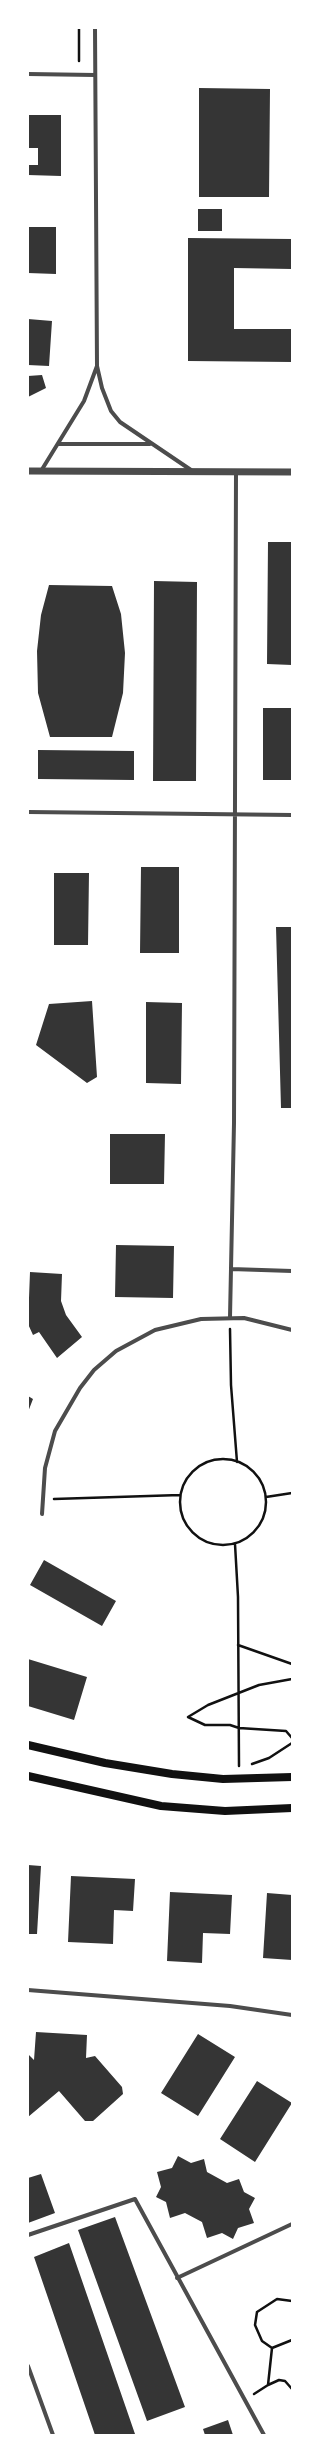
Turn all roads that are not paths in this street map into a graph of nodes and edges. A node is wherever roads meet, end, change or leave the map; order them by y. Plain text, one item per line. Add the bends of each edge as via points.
1 (95, 28) edge
2 (28, 74) edge
3 (95, 75) junction
4 (97, 366) junction
5 (59, 444) junction
6 (150, 444) junction
7 (28, 471) edge
8 (41, 471) junction
9 (193, 471) junction
10 (236, 472) junction
11 (292, 472) edge
12 (28, 812) edge
13 (234, 815) junction
14 (292, 815) edge
15 (231, 1269) junction
16 (292, 1271) edge
17 (230, 1317) junction
18 (292, 1330) edge
19 (42, 1514) dead end
20 (28, 1745) edge
21 (28, 1776) edge
22 (292, 1777) edge
23 (292, 1808) edge
24 (28, 1990) edge
25 (292, 2015) edge
26 (292, 2224) edge
27 (28, 2235) edge
28 (177, 2278) junction
29 (28, 2366) edge
30 (53, 2435) edge
31 (264, 2435) edge

1 - 3 street
2 - 3 street
3 - 4 street
4 - 5 street via 84,401
4 - 6 street via 102,388 114,415
5 - 6 street
5 - 8 street
6 - 9 street
7 - 8 street
8 - 9 street
9 - 10 street
10 - 11 street
10 - 13 street
12 - 13 street
13 - 14 street
13 - 15 street
15 - 16 street
15 - 17 street
17 - 18 street via 260,1320
17 - 19 street via 185,1322 154,1330 125,1345 101,1364 80,1388 56,1431 45,1468
20 - 22 main road via 105,1763 172,1774 223,1779
21 - 23 main road via 161,1806 225,1811
24 - 25 street via 230,2006
26 - 28 street
27 - 28 street via 135,2199
28 - 31 street
29 - 30 street

